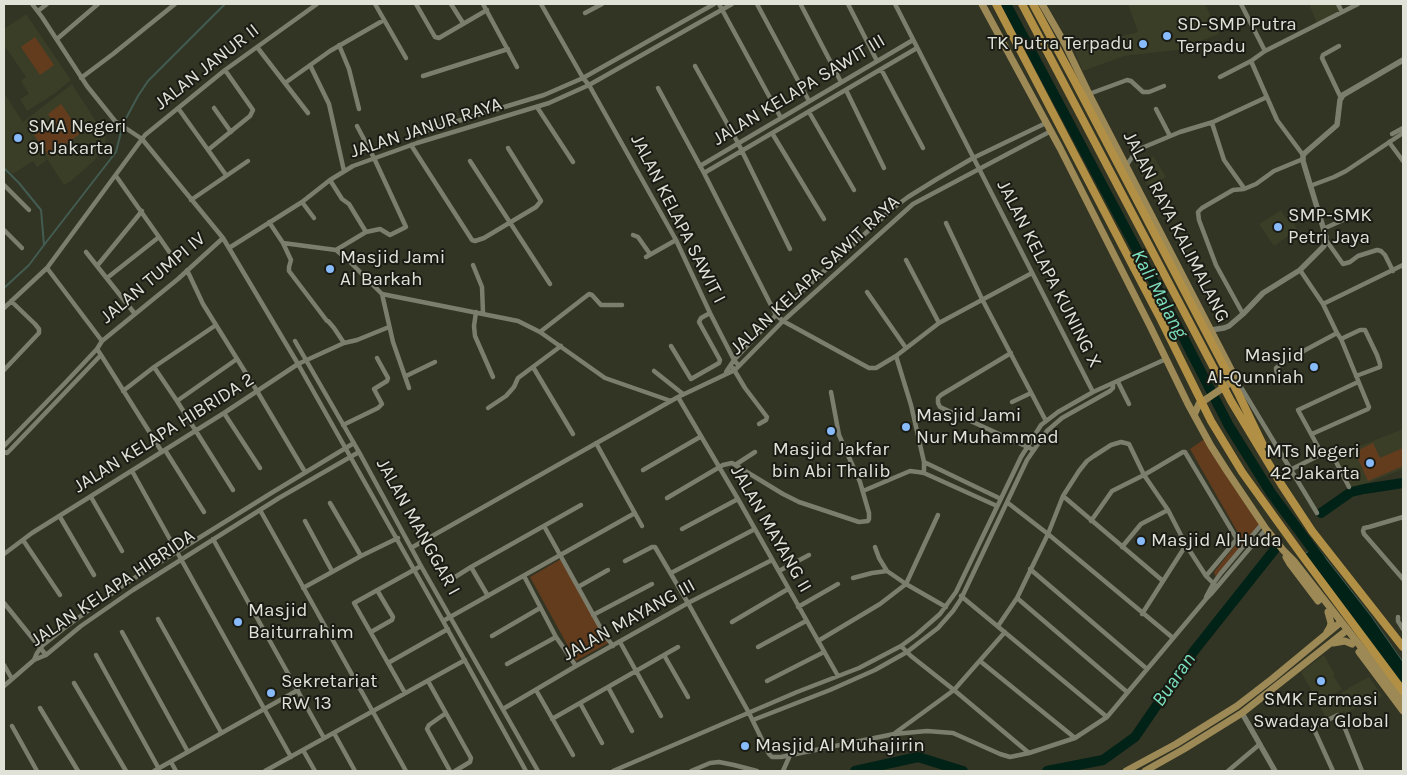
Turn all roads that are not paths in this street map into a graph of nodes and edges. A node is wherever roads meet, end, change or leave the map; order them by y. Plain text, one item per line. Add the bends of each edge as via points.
1 (32, 4) edge
2 (47, 4) edge
3 (98, 4) edge
4 (175, 4) edge
5 (317, 4) edge
6 (375, 4) edge
7 (416, 4) edge
8 (451, 4) edge
9 (483, 4) edge
10 (541, 4) edge
11 (602, 4) edge
12 (714, 4) edge
13 (719, 4) edge
14 (732, 4) edge
15 (756, 4) edge
16 (848, 4) edge
17 (895, 4) edge
18 (982, 4) edge
19 (996, 4) edge
20 (1022, 4) edge
21 (1033, 4) edge
22 (1042, 4) edge
23 (1242, 4) edge
24 (1338, 4) edge
25 (1358, 4) edge
26 (801, 5) edge
27 (487, 10) junction
28 (722, 10) junction
29 (38, 11) junction
30 (1342, 12) junction
31 (585, 13) dead end
32 (384, 20) junction
33 (463, 24) junction
34 (57, 39) junction
35 (913, 40) junction
36 (339, 45) junction
37 (1339, 46) dead end
38 (257, 47) junction
39 (917, 48) junction
40 (508, 50) junction
41 (1266, 51) junction
42 (406, 58) dead end
43 (1403, 60) edge
44 (877, 61) junction
45 (1251, 61) junction
46 (310, 65) junction
47 (695, 66) dead end
48 (518, 67) dead end
49 (881, 69) junction
50 (225, 70) junction
51 (424, 76) dead end
52 (1220, 77) dead end
53 (81, 78) junction
54 (583, 78) junction
55 (841, 82) junction
56 (285, 83) junction
57 (589, 85) junction
58 (1164, 86) dead end
59 (658, 88) dead end
60 (846, 90) junction
61 (1089, 94) junction
62 (1267, 97) junction
63 (1341, 98) junction
64 (809, 101) junction
65 (538, 107) junction
66 (178, 108) junction
67 (214, 108) dead end
68 (359, 109) dead end
69 (1156, 109) dead end
70 (809, 112) junction
71 (308, 113) dead end
72 (781, 118) junction
73 (1046, 123) junction
74 (1212, 123) junction
75 (358, 126) dead end
76 (1403, 128) edge
77 (1051, 131) junction
78 (231, 132) junction
79 (418, 133) dead end
80 (772, 133) junction
81 (1027, 133) junction
82 (1403, 133) edge
83 (1392, 134) dead end
84 (1170, 136) junction
85 (142, 140) junction
86 (1031, 141) junction
87 (1389, 142) junction
88 (738, 143) junction
89 (411, 145) junction
90 (508, 148) dead end
91 (923, 148) dead end
92 (208, 150) junction
93 (741, 151) junction
94 (1303, 157) junction
95 (374, 158) junction
96 (974, 158) junction
97 (248, 161) dead end
98 (470, 161) dead end
99 (1403, 161) edge
100 (573, 162) dead end
101 (700, 166) junction
102 (1126, 166) junction
103 (884, 168) dead end
104 (979, 168) junction
105 (344, 171) junction
106 (704, 173) junction
107 (226, 175) junction
108 (116, 176) junction
109 (330, 180) junction
110 (4, 185) edge
111 (1310, 186) junction
112 (1244, 188) junction
113 (854, 190) dead end
114 (191, 200) junction
115 (302, 202) junction
116 (28, 210) dead end
117 (1363, 211) dead end
118 (142, 212) junction
119 (314, 218) dead end
120 (824, 219) dead end
121 (269, 222) junction
122 (510, 222) junction
123 (946, 224) dead end
124 (1324, 229) junction
125 (4, 230) edge
126 (366, 232) junction
127 (633, 235) dead end
128 (159, 237) junction
129 (223, 238) junction
130 (676, 240) junction
131 (1326, 240) junction
132 (283, 244) junction
133 (22, 248) dead end
134 (230, 248) junction
135 (790, 249) dead end
136 (336, 250) junction
137 (86, 252) dead end
138 (170, 253) dead end
139 (906, 260) dead end
140 (473, 265) dead end
141 (97, 266) junction
142 (1403, 266) edge
143 (47, 268) junction
144 (187, 270) junction
145 (1300, 270) junction
146 (1393, 270) junction
147 (1032, 273) junction
148 (107, 278) junction
149 (550, 284) dead end
150 (867, 292) dead end
151 (382, 294) junction
152 (982, 299) junction
153 (11, 301) junction
154 (1323, 304) junction
155 (622, 305) dead end
156 (4, 308) edge
157 (476, 312) junction
158 (483, 313) junction
159 (710, 313) junction
160 (135, 314) junction
161 (1243, 314) junction
162 (776, 315) junction
163 (783, 322) junction
164 (939, 322) junction
165 (216, 326) junction
166 (389, 327) junction
167 (1211, 330) junction
168 (540, 332) junction
169 (1337, 332) junction
170 (1341, 338) junction
171 (102, 341) junction
172 (295, 341) dead end
173 (344, 343) junction
174 (561, 346) junction
175 (671, 346) dead end
176 (906, 348) junction
177 (97, 349) junction
178 (1011, 353) junction
179 (101, 355) junction
180 (896, 356) junction
181 (377, 358) dead end
182 (237, 359) junction
183 (1166, 359) junction
184 (306, 360) junction
185 (734, 360) junction
186 (435, 362) dead end
187 (298, 364) junction
188 (154, 367) junction
189 (533, 367) junction
190 (735, 367) junction
191 (4, 370) edge
192 (654, 371) dead end
193 (1278, 375) dead end
194 (406, 376) junction
195 (1356, 376) junction
196 (493, 377) dead end
197 (691, 379) junction
198 (1236, 379) junction
199 (1358, 382) junction
200 (1116, 383) junction
201 (409, 388) dead end
202 (696, 388) junction
203 (123, 391) junction
204 (257, 392) junction
205 (832, 392) dead end
206 (1092, 392) junction
207 (683, 394) junction
208 (1031, 394) junction
209 (678, 397) junction
210 (178, 401) junction
211 (671, 401) junction
212 (1012, 402) dead end
213 (1200, 403) junction
214 (1129, 404) dead end
215 (1188, 404) junction
216 (488, 408) dead end
217 (224, 413) junction
218 (1194, 414) junction
219 (1046, 421) junction
220 (759, 424) dead end
221 (343, 425) junction
222 (196, 430) junction
223 (573, 434) dead end
224 (1312, 434) junction
225 (700, 437) junction
226 (354, 443) junction
227 (596, 443) junction
228 (4, 446) edge
229 (346, 448) junction
230 (1026, 448) junction
231 (1034, 450) junction
232 (164, 451) junction
233 (4, 452) edge
234 (359, 452) junction
235 (755, 452) dead end
236 (1322, 454) junction
237 (350, 457) junction
238 (924, 462) junction
239 (735, 464) junction
240 (260, 468) dead end
241 (719, 468) junction
242 (643, 470) dead end
243 (1290, 470) junction
244 (132, 471) junction
245 (305, 472) junction
246 (924, 473) junction
247 (1144, 475) junction
248 (1282, 484) junction
249 (1349, 488) dead end
250 (233, 490) dead end
251 (863, 492) junction
252 (1063, 496) junction
253 (91, 497) junction
254 (667, 498) dead end
255 (738, 499) junction
256 (1001, 499) junction
257 (330, 503) dead end
258 (1008, 503) junction
259 (581, 504) dead end
260 (998, 506) junction
261 (260, 510) junction
262 (1168, 510) junction
263 (204, 512) dead end
264 (635, 513) junction
265 (1317, 514) dead end
266 (938, 515) dead end
267 (60, 516) junction
268 (1403, 517) edge
269 (305, 521) dead end
270 (1091, 521) junction
271 (544, 526) junction
272 (642, 526) dead end
273 (1264, 527) junction
274 (682, 529) dead end
275 (755, 529) junction
276 (1048, 534) junction
277 (404, 535) junction
278 (397, 538) junction
279 (213, 539) junction
280 (23, 540) junction
281 (1186, 545) junction
282 (875, 547) dead end
283 (1122, 547) junction
284 (411, 548) junction
285 (1283, 550) junction
286 (122, 551) dead end
287 (176, 552) junction
288 (4, 554) edge
289 (809, 555) dead end
290 (360, 556) junction
291 (561, 556) junction
292 (181, 560) junction
293 (772, 560) junction
294 (625, 561) dead end
295 (421, 566) junction
296 (471, 567) junction
297 (414, 569) junction
298 (1030, 569) junction
299 (608, 570) dead end
300 (332, 571) junction
301 (779, 571) junction
302 (887, 571) junction
303 (671, 572) junction
304 (94, 575) dead end
305 (524, 576) junction
306 (1206, 576) junction
307 (853, 578) dead end
308 (1403, 578) edge
309 (452, 579) dead end
310 (1163, 581) junction
311 (652, 584) dead end
312 (838, 584) dead end
313 (906, 584) junction
314 (1215, 585) junction
315 (578, 587) junction
316 (303, 588) junction
317 (788, 589) junction
318 (376, 590) junction
319 (956, 592) junction
320 (60, 595) dead end
321 (488, 596) junction
322 (962, 597) junction
323 (1017, 598) junction
324 (4, 602) edge
325 (688, 603) junction
326 (798, 606) junction
327 (946, 607) junction
328 (540, 608) junction
329 (1328, 612) junction
330 (1142, 614) junction
331 (593, 615) junction
332 (451, 617) junction
333 (1398, 617) dead end
334 (158, 619) dead end
335 (443, 621) junction
336 (806, 621) junction
337 (732, 622) dead end
338 (1339, 623) junction
339 (998, 626) junction
340 (448, 629) junction
341 (1403, 629) edge
342 (1345, 631) junction
343 (122, 632) dead end
344 (370, 632) junction
345 (1006, 632) junction
346 (492, 636) dead end
347 (1324, 636) junction
348 (556, 637) junction
349 (1173, 638) junction
350 (818, 641) junction
351 (620, 642) junction
352 (1330, 644) junction
353 (1352, 644) junction
354 (612, 646) junction
355 (901, 646) junction
356 (758, 647) dead end
357 (1403, 647) edge
358 (40, 648) junction
359 (678, 648) dead end
360 (824, 652) junction
361 (907, 652) junction
362 (46, 655) junction
363 (96, 656) dead end
364 (664, 656) junction
365 (34, 660) junction
366 (465, 660) junction
367 (980, 661) junction
368 (388, 663) junction
369 (507, 664) dead end
370 (4, 665) edge
371 (576, 666) junction
372 (1147, 668) junction
373 (636, 671) junction
374 (838, 676) junction
375 (12, 679) junction
376 (428, 681) junction
377 (767, 681) dead end
378 (74, 684) dead end
379 (4, 686) edge
380 (608, 687) junction
381 (298, 690) junction
382 (536, 690) junction
383 (954, 690) junction
384 (1403, 691) edge
385 (1127, 692) junction
386 (405, 693) junction
387 (688, 697) dead end
388 (1403, 701) edge
389 (580, 703) junction
390 (40, 708) dead end
391 (263, 709) junction
392 (503, 709) junction
393 (373, 711) junction
394 (1403, 711) edge
395 (446, 713) junction
396 (749, 713) junction
397 (1242, 713) junction
398 (661, 716) dead end
399 (1107, 717) junction
400 (552, 719) junction
401 (752, 720) junction
402 (12, 726) dead end
403 (632, 731) dead end
404 (222, 732) junction
405 (334, 733) junction
406 (894, 734) junction
407 (324, 738) junction
408 (1075, 738) junction
409 (602, 742) dead end
410 (1260, 744) junction
411 (303, 750) junction
412 (188, 752) junction
413 (1029, 753) junction
414 (573, 755) dead end
415 (790, 755) junction
416 (291, 757) junction
417 (171, 762) junction
418 (534, 764) junction
419 (156, 770) edge
420 (272, 770) edge
421 (524, 770) edge
422 (37, 771) edge
423 (78, 771) edge
424 (126, 771) edge
425 (176, 771) edge
426 (264, 771) edge
427 (315, 771) edge
428 (356, 771) edge
429 (406, 771) edge
430 (450, 771) edge
431 (455, 771) edge
432 (538, 771) edge
433 (613, 771) edge
434 (691, 771) edge
435 (757, 771) edge
436 (783, 771) edge
437 (1126, 771) edge
438 (1146, 771) edge
439 (1228, 771) edge
440 (1275, 771) edge
441 (1333, 771) edge
442 (1362, 771) edge

1 - 29 street, JALAN MANGGAR I
2 - 29 street
3 - 34 street
4 - 53 street
5 - 38 street, JALAN JANUR II
6 - 32 street
7 - 33 street via 435,37 439,38
8 - 33 street
9 - 27 street
10 - 54 street, JALAN KELAPA SAWIT I
11 - 31 street
12 - 54 street, JALAN JANUR RAYA
13 - 28 street
14 - 28 street, JALAN JANUR RAYA
15 - 64 street
16 - 44 street
17 - 35 street, JALAN KELAPA KUNING X
18 - 73 main road
19 - 384 highway via 1211,421 1242,472
20 - 248 highway via 1231,401
21 - 248 highway via 1239,395
22 - 61 main road, JALAN RAYA KALIMALANG
23 - 41 street
24 - 30 street
25 - 30 street
26 - 55 street
27 - 33 street
27 - 40 street
28 - 57 street, JALAN JANUR RAYA
28 - 72 street
29 - 34 street, JALAN MANGGAR I
30 - 41 street
32 - 36 street
32 - 42 street
34 - 53 street, JALAN MANGGAR I
35 - 39 street, JALAN KELAPA KUNING X
35 - 44 street, JALAN KELAPA SAWIT III
36 - 46 street
36 - 68 street
37 - 63 street via 1322,58
38 - 50 street, JALAN JANUR II
38 - 56 street
39 - 49 street, JALAN KELAPA SAWIT III
39 - 96 street, JALAN KELAPA KUNING X
40 - 48 street
40 - 51 street
41 - 45 street
43 - 63 street
44 - 55 street, JALAN KELAPA SAWIT III
45 - 52 street
45 - 62 street
46 - 56 street
46 - 105 street via 328,104
47 - 88 street
49 - 60 street, JALAN KELAPA SAWIT III
49 - 91 street
50 - 66 street, JALAN JANUR II
50 - 78 street via 253,110
53 - 85 street, JALAN MANGGAR I via 115,121
54 - 57 street, JALAN KELAPA SAWIT I
54 - 79 street, JALAN JANUR RAYA via 544,95
55 - 64 street, JALAN KELAPA SAWIT III
56 - 71 street
57 - 65 street, JALAN JANUR RAYA
57 - 130 street, JALAN KELAPA SAWIT I
58 - 61 street via 1146,92 1127,80
59 - 101 street
60 - 70 street, JALAN KELAPA SAWIT III
60 - 103 street
61 - 102 main road, JALAN RAYA KALIMALANG
62 - 74 street
62 - 94 street via 1282,127
63 - 94 street via 1337,125
64 - 72 street, JALAN KELAPA SAWIT III
65 - 89 street, JALAN JANUR RAYA
65 - 100 street
66 - 85 street, JALAN JANUR II
66 - 92 street
67 - 78 street
69 - 84 street
70 - 80 street, JALAN KELAPA SAWIT III
70 - 113 street
72 - 88 street, JALAN KELAPA SAWIT III
73 - 77 main road
73 - 81 street, JALAN KELAPA SAWIT RAYA
74 - 84 street
74 - 112 street via 1224,160
75 - 95 street
76 - 83 street
77 - 86 street, JALAN KELAPA SAWIT RAYA
77 - 183 main road
78 - 92 street
80 - 93 street, JALAN KELAPA SAWIT III
80 - 120 street
81 - 86 street
81 - 96 street, JALAN KELAPA SAWIT RAYA
82 - 87 street
84 - 102 street via 1137,150
85 - 108 street, JALAN JANUR II
85 - 114 street, JALAN MANGGAR I
86 - 104 street, JALAN KELAPA SAWIT RAYA
87 - 99 street
87 - 111 street via 1346,172
88 - 93 street
88 - 101 street, JALAN KELAPA SAWIT III
89 - 95 street, JALAN JANUR RAYA
89 - 122 street via 472,240 484,238
90 - 122 street via 541,201
92 - 107 street
93 - 106 street, JALAN KELAPA SAWIT III
93 - 135 street
94 - 111 street
94 - 112 street
95 - 105 street, JALAN JANUR RAYA
95 - 126 street via 406,227 390,235 380,229
96 - 104 street, JALAN KELAPA KUNING X
96 - 162 street, JALAN KELAPA SAWIT RAYA via 892,209
97 - 107 street
98 - 122 street
101 - 106 street
102 - 167 main road, JALAN RAYA KALIMALANG
104 - 147 street, JALAN KELAPA KUNING X
104 - 163 street, JALAN KELAPA SAWIT RAYA via 913,204
105 - 109 street, JALAN JANUR RAYA
106 - 162 street
107 - 114 street
108 - 118 street
108 - 143 street, JALAN JANUR II
109 - 115 street, JALAN JANUR RAYA
109 - 126 street
110 - 116 street
111 - 124 street
112 - 161 street via 1233,190 1198,212 1216,265
114 - 129 street, JALAN MANGGAR I
115 - 119 street
115 - 121 street, JALAN JANUR RAYA
117 - 124 street
118 - 128 street
118 - 141 street
121 - 132 street
121 - 134 street, JALAN JANUR RAYA
122 - 149 street
123 - 152 street
124 - 131 street
125 - 133 street
126 - 136 street
127 - 130 street via 638,237 648,256
128 - 138 street
128 - 148 street
129 - 134 street, JALAN MANGGAR I
129 - 144 street, JALAN TUMPI IV
130 - 159 street, JALAN KELAPA SAWIT I
131 - 145 street
131 - 146 street via 1343,264 1377,250 1385,255
132 - 136 street
132 - 173 street via 291,260 289,271
134 - 187 street, JALAN MANGGAR I
136 - 151 street
137 - 141 street
139 - 164 street
140 - 158 street via 482,287
141 - 148 street
142 - 146 street
143 - 153 street, JALAN JANUR II
143 - 171 street
144 - 160 street, JALAN TUMPI IV
144 - 165 street
145 - 154 street
145 - 161 street via 1263,293
146 - 154 street
147 - 152 street
147 - 206 street, JALAN KELAPA KUNING X
148 - 160 street
150 - 176 street
151 - 157 street
151 - 166 street
152 - 164 street
152 - 178 street
153 - 156 street, JALAN JANUR II
153 - 191 street via 36,324 39,333
154 - 169 street
155 - 168 street via 600,305 589,294
157 - 158 street
157 - 196 street via 475,336
158 - 168 street via 518,321
159 - 185 street, JALAN KELAPA SAWIT I
159 - 197 street via 699,322 720,361
160 - 171 street, JALAN TUMPI IV
161 - 167 street via 1226,327
162 - 163 street
162 - 185 street, JALAN KELAPA SAWIT RAYA
163 - 180 street via 869,368 876,368
163 - 190 street, JALAN KELAPA SAWIT RAYA
164 - 176 street
165 - 182 street
165 - 188 street
166 - 173 street, JALAN KELAPA HIBRIDA 2
166 - 194 street
167 - 198 main road, JALAN RAYA KALIMALANG
168 - 174 street
169 - 170 street
169 - 193 street via 1285,360 1276,368
170 - 195 street
170 - 195 street via 1365,330 1377,355 1380,366
171 - 177 street, JALAN TUMPI IV
172 - 184 street, JALAN MANGGAR I
173 - 184 street, JALAN KELAPA HIBRIDA 2
174 - 189 street
174 - 211 street via 605,378
175 - 197 street
176 - 180 street
177 - 179 street
177 - 228 street, JALAN TUMPI IV
178 - 208 street
178 - 230 street via 941,395 938,403 940,407
179 - 203 street
179 - 233 street via 7,453
180 - 238 street
181 - 221 street via 388,378 374,389 382,404
182 - 204 street
182 - 210 street
183 - 200 street
183 - 215 main road
184 - 187 street, JALAN KELAPA HIBRIDA 2
184 - 221 street, JALAN MANGGAR I
185 - 190 street, JALAN KELAPA SAWIT I
186 - 194 street
187 - 204 street, JALAN KELAPA HIBRIDA 2
187 - 229 street, JALAN MANGGAR I
188 - 203 street
188 - 210 street
189 - 216 street via 518,378 506,396
189 - 223 street
190 - 202 street, JALAN KELAPA SAWIT RAYA
190 - 220 street, JALAN KELAPA SAWIT I via 745,388 767,417
192 - 207 street
194 - 201 street
195 - 199 street
197 - 202 street
198 - 213 main road
198 - 243 street, JALAN RAYA KALIMALANG
199 - 224 street via 1369,408
199 - 224 street via 1298,410
200 - 206 street
200 - 214 street
200 - 231 street via 1110,392 1062,418 1047,430
202 - 207 street, JALAN KELAPA SAWIT RAYA
203 - 232 street
204 - 217 street, JALAN KELAPA HIBRIDA 2
204 - 245 street
205 - 251 street via 839,435
206 - 219 street
207 - 209 street, JALAN KELAPA SAWIT RAYA
208 - 212 street
208 - 219 street
209 - 211 street, JALAN KELAPA SAWIT RAYA
209 - 225 street, JALAN MAYANG II
210 - 222 street
211 - 227 street, JALAN KELAPA SAWIT RAYA
213 - 215 main road
213 - 218 main road
215 - 218 main road
217 - 222 street, JALAN KELAPA HIBRIDA 2
217 - 240 street
218 - 273 main road
219 - 230 street
221 - 226 street, JALAN MANGGAR I
222 - 232 street, JALAN KELAPA HIBRIDA 2
222 - 250 street
224 - 236 street
225 - 241 street, JALAN MAYANG II
225 - 242 street
226 - 229 street, JALAN KELAPA HIBRIDA
226 - 234 street, JALAN MANGGAR I
227 - 264 street
227 - 284 street, JALAN KELAPA SAWIT RAYA
229 - 237 street, JALAN MANGGAR I
229 - 245 street, JALAN KELAPA HIBRIDA
230 - 231 street
230 - 256 street
231 - 258 street
232 - 244 street, JALAN KELAPA HIBRIDA 2
232 - 263 street
234 - 237 street, JALAN KELAPA HIBRIDA
234 - 277 street, JALAN MANGGAR I
235 - 239 street
236 - 243 street
236 - 249 street via 1333,456
237 - 261 street, JALAN KELAPA HIBRIDA
237 - 278 street, JALAN MANGGAR I
238 - 246 street
238 - 256 street
239 - 241 street
239 - 251 street via 799,502 862,522 869,516
241 - 254 street
241 - 255 street, JALAN MAYANG II
243 - 265 street, JALAN RAYA KALIMALANG
244 - 253 street, JALAN KELAPA HIBRIDA 2
244 - 287 street
245 - 287 street, JALAN KELAPA HIBRIDA
246 - 251 street via 910,471
246 - 260 street
247 - 252 street via 1129,444 1121,442 1088,461
247 - 262 street
247 - 270 street via 1112,491
247 - 306 street via 1183,452 1186,454 1237,539
248 - 357 highway via 1312,531
252 - 270 street
252 - 276 street
253 - 267 street, JALAN KELAPA HIBRIDA 2
253 - 286 street
255 - 274 street
255 - 275 street, JALAN MAYANG II
256 - 260 street
257 - 290 street
258 - 276 street
258 - 322 street
259 - 271 street
260 - 319 street
261 - 279 street, JALAN KELAPA HIBRIDA
261 - 316 street
262 - 281 street
262 - 283 street via 1141,524
264 - 272 street
264 - 291 street
266 - 313 street
267 - 280 street, JALAN KELAPA HIBRIDA 2
267 - 304 street
268 - 308 street via 1364,528 1363,531
269 - 300 street
270 - 283 street
271 - 291 street
271 - 296 street
273 - 285 main road
273 - 314 street
275 - 293 street, JALAN MAYANG II
275 - 303 street
276 - 298 street
276 - 330 street
277 - 278 street
277 - 284 street, JALAN MANGGAR I
278 - 290 street
278 - 297 street, JALAN MANGGAR I
279 - 292 street, JALAN KELAPA HIBRIDA
279 - 381 street
280 - 288 street, JALAN KELAPA HIBRIDA 2
280 - 320 street
281 - 306 street
281 - 310 street
282 - 302 street
283 - 310 street
284 - 295 street, JALAN MANGGAR I
285 - 329 main road via 1290,564
285 - 338 main road
287 - 292 street
287 - 358 street, JALAN KELAPA HIBRIDA
289 - 301 street
290 - 300 street
291 - 305 street
291 - 315 street
292 - 362 street, JALAN KELAPA HIBRIDA via 81,626
292 - 391 street
293 - 301 street, JALAN MAYANG II
293 - 325 street, JALAN MAYANG III
294 - 303 street via 654,547
295 - 297 street
295 - 332 street, JALAN MANGGAR I
296 - 309 street
296 - 321 street
297 - 318 street
297 - 335 street, JALAN MANGGAR I
298 - 323 street
298 - 372 street
299 - 315 street
300 - 316 street
301 - 317 street, JALAN MAYANG II
302 - 307 street
302 - 313 street
303 - 325 street
305 - 321 street
305 - 328 street
306 - 314 street
310 - 330 street
311 - 331 street
312 - 326 street
313 - 327 street
313 - 350 street via 880,604
314 - 349 street
315 - 331 street
316 - 393 street
317 - 326 street, JALAN MAYANG II
317 - 337 street
318 - 344 street via 354,603
318 - 344 street via 394,617
319 - 322 street
319 - 327 street
321 - 332 street
322 - 339 street
322 - 361 street via 942,623
323 - 339 street
323 - 385 street
324 - 358 street
325 - 351 street, JALAN MAYANG III
325 - 396 street
326 - 336 street, JALAN MAYANG II
327 - 355 street via 927,627
328 - 346 street
328 - 348 street
329 - 338 main road
329 - 347 main road via 1331,623
330 - 349 street
331 - 354 street
332 - 335 street
332 - 392 street, JALAN MANGGAR I
333 - 341 street
334 - 404 street
335 - 340 street, JALAN MANGGAR I
336 - 350 street, JALAN MAYANG II
336 - 356 street
338 - 342 main road
338 - 347 main road
339 - 345 street
340 - 366 street, JALAN MANGGAR I
340 - 368 street
342 - 352 main road
342 - 353 main road
342 - 388 main road
343 - 412 street
344 - 368 street
345 - 367 street
345 - 399 street
347 - 437 main road via 1237,706
348 - 369 street
348 - 371 street
349 - 372 street
350 - 360 street, JALAN MAYANG II
351 - 354 street, JALAN MAYANG III
351 - 373 street
352 - 353 main road via 1345,641
352 - 397 main road
353 - 394 main road
354 - 371 street, JALAN MAYANG III
355 - 361 street
355 - 374 street
358 - 362 street
358 - 365 street, JALAN KELAPA HIBRIDA
359 - 364 street
360 - 374 street, JALAN MAYANG II
360 - 377 street
361 - 383 street
361 - 401 street via 850,681
362 - 365 street, JALAN KELAPA HIBRIDA
363 - 419 street
364 - 373 street
364 - 387 street
365 - 375 street
366 - 376 street
366 - 421 street, JALAN MANGGAR I
367 - 383 street
367 - 408 street
368 - 386 street
370 - 375 street
371 - 382 street, JALAN MAYANG III
372 - 385 street
373 - 380 street
373 - 398 street
374 - 396 street
375 - 379 street
376 - 386 street
376 - 395 street
378 - 424 street
380 - 389 street
380 - 403 street
381 - 391 street
381 - 407 street
382 - 392 street, JALAN MAYANG III
382 - 400 street
383 - 406 street
383 - 413 street
385 - 399 street
386 - 393 street
389 - 400 street
389 - 409 street
390 - 423 street
391 - 404 street
391 - 416 street
392 - 418 street, JALAN MANGGAR I
393 - 405 street
393 - 429 street
395 - 430 street via 427,729
395 - 431 street via 471,759
396 - 401 street
396 - 433 street
397 - 410 street
397 - 438 main road
399 - 408 street
400 - 414 street
401 - 415 street via 770,756
402 - 422 street
404 - 412 street
405 - 407 street
405 - 428 street
406 - 413 street via 947,732 1005,756
406 - 415 street
407 - 411 street
408 - 413 street
410 - 439 street
410 - 440 street
411 - 416 street
411 - 427 street
412 - 417 street
415 - 436 street
416 - 420 street
417 - 419 street
417 - 425 street
418 - 421 street
418 - 432 street, JALAN MANGGAR I
420 - 426 street
434 - 435 street via 719,762
441 - 442 street via 1313,727 1338,715

